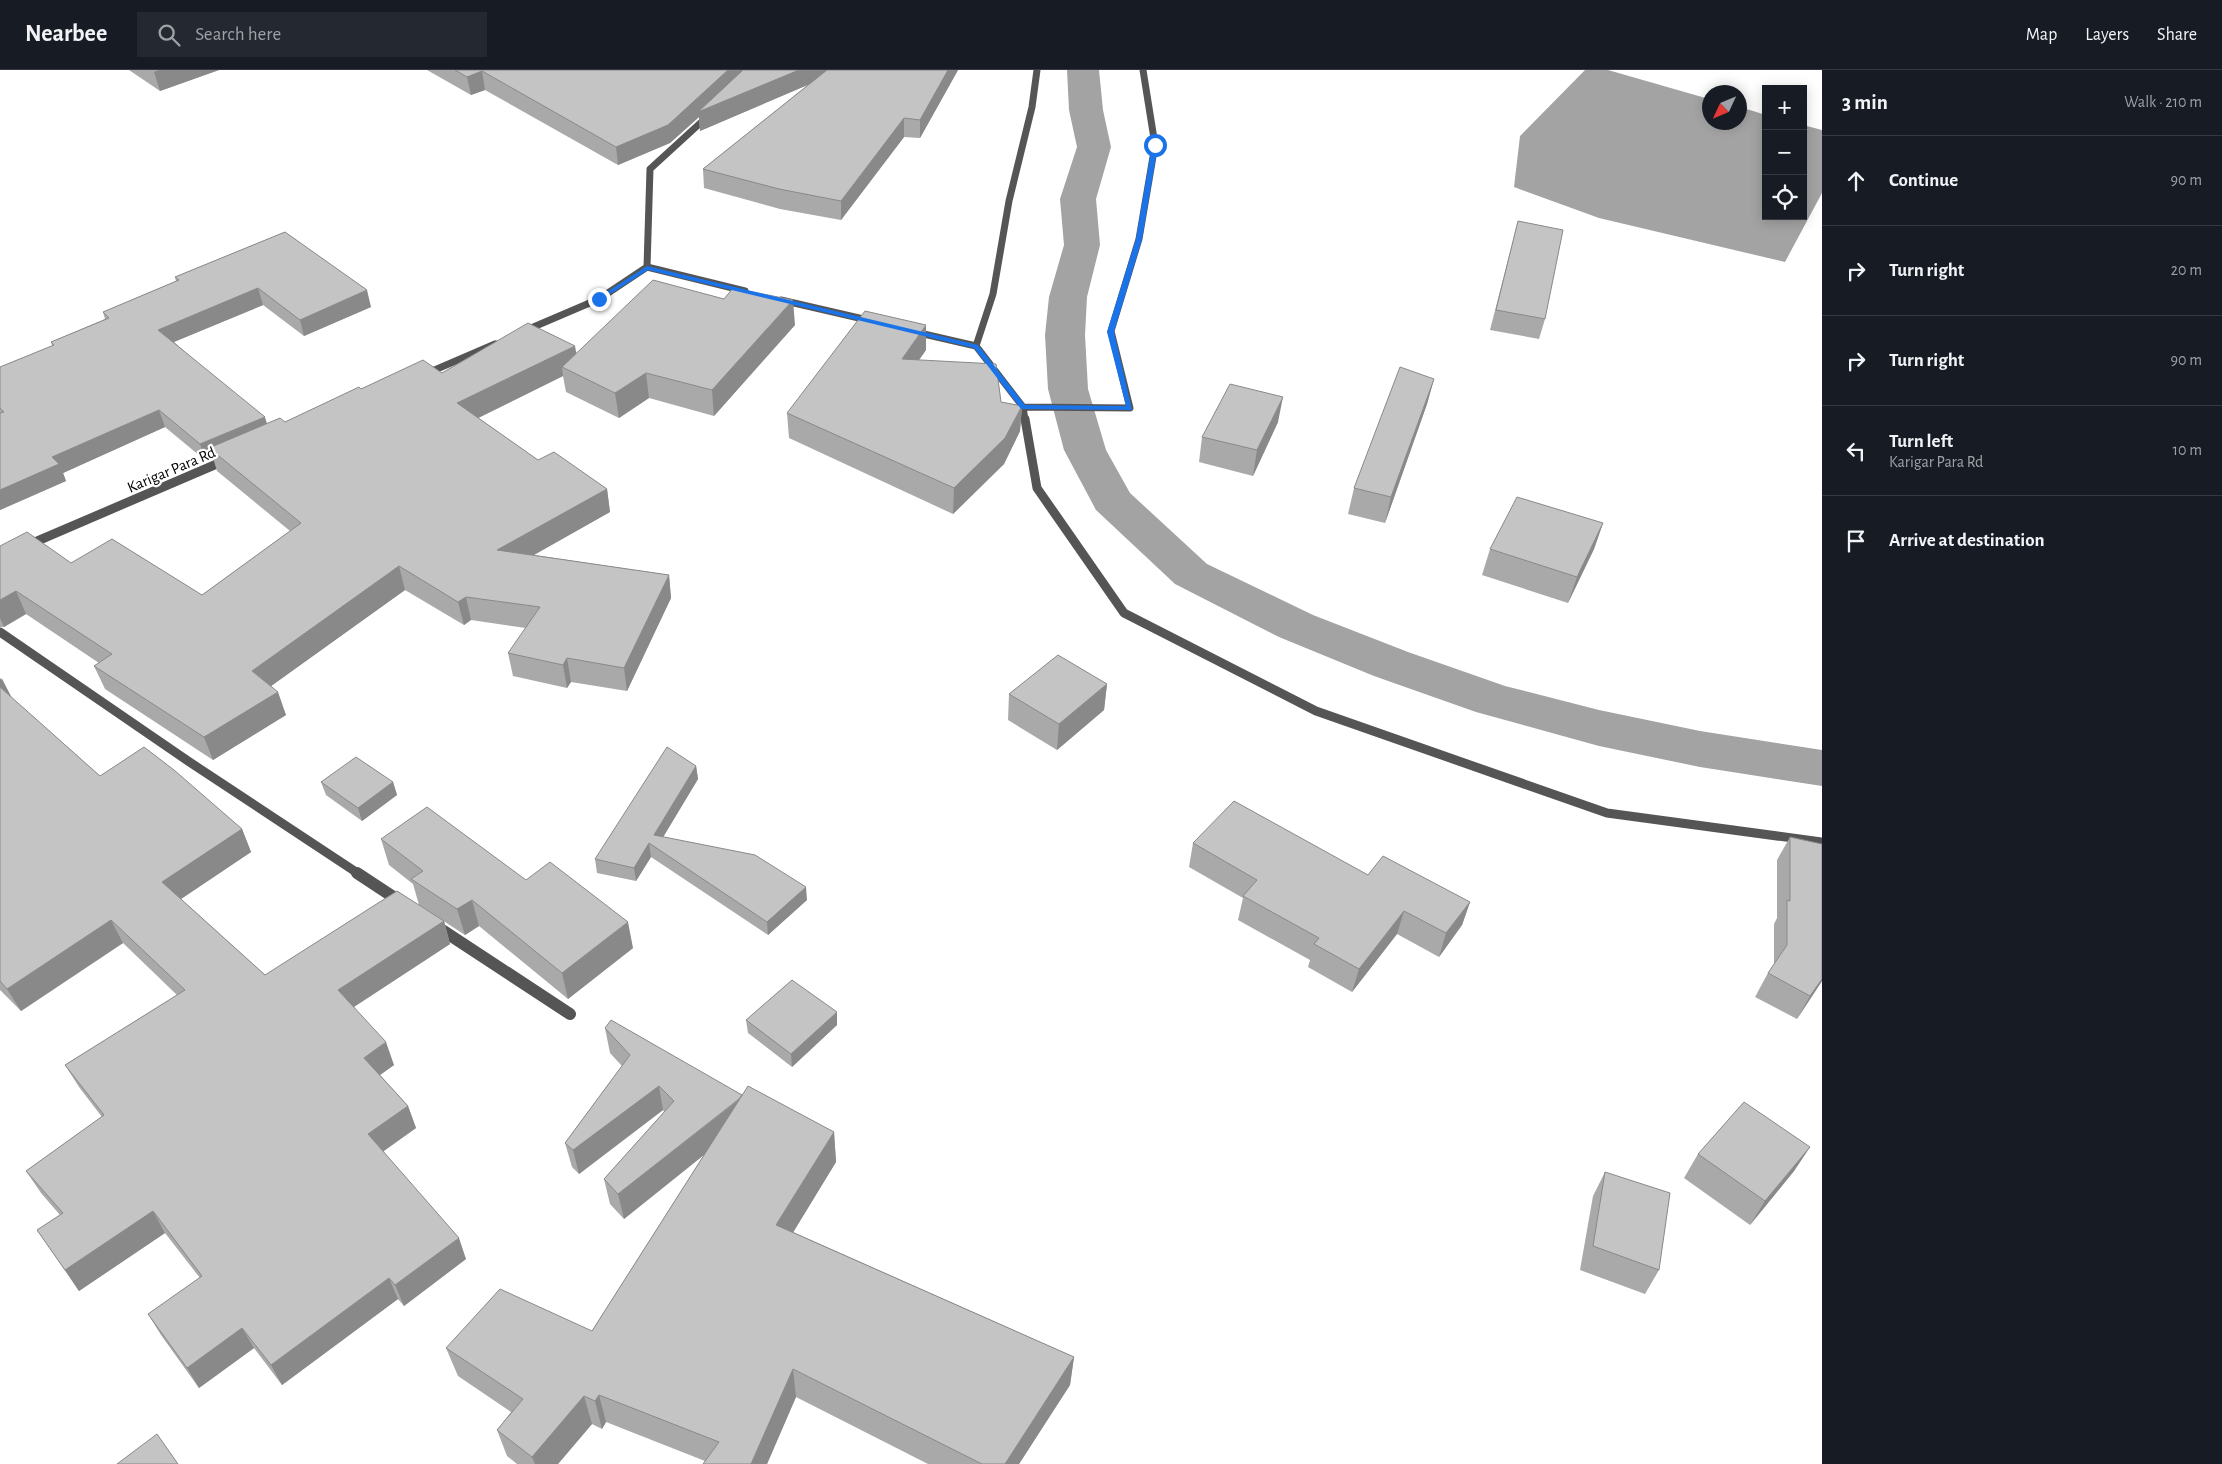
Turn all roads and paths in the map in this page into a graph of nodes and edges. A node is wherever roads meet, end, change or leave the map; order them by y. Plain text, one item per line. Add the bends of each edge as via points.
1 (1037, 70) edge
2 (1143, 70) edge
3 (716, 109) edge
4 (647, 268) junction
5 (753, 293) edge
6 (773, 298) edge
7 (879, 323) edge
8 (908, 330) edge
9 (517, 334) edge
10 (499, 342) edge
11 (976, 346) junction
12 (418, 377) edge
13 (1023, 407) junction
14 (236, 455) edge
15 (18, 549) edge
16 (0, 632) edge
17 (1822, 842) edge
18 (412, 910) edge
19 (429, 921) edge
20 (570, 1014) dead end

1 - 11 street via 993,294
2 - 13 street via 1155,145 1139,239 1110,332 1130,408
3 - 4 street via 650,169
4 - 5 street
4 - 9 street via 599,299
6 - 7 street
8 - 11 street
10 - 12 street
11 - 13 street
13 - 17 street via 1037,488 1124,613 1316,712 1607,813
14 - 15 street, Karigar Para Rd
16 - 18 street
19 - 20 street

